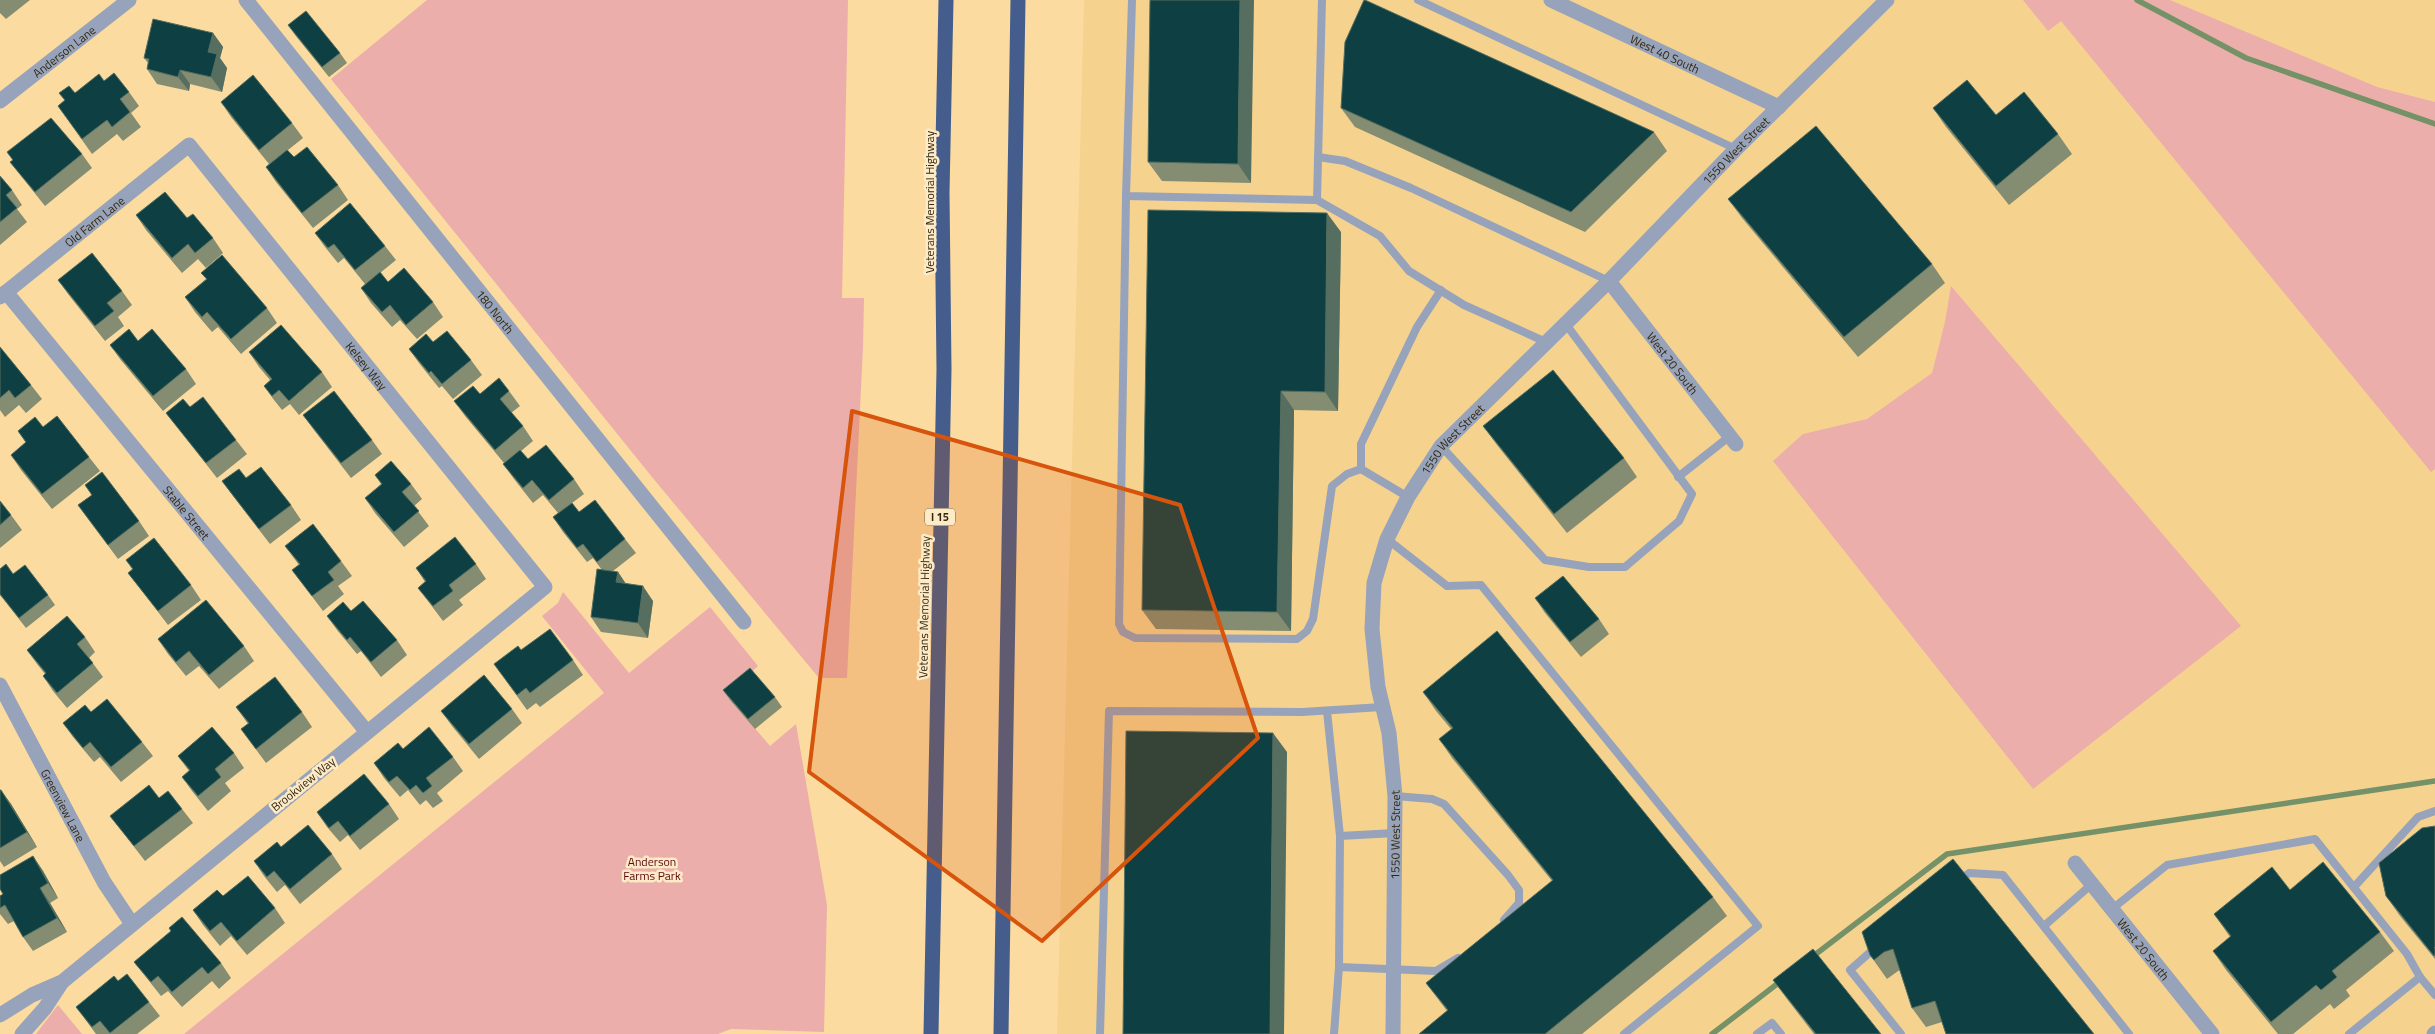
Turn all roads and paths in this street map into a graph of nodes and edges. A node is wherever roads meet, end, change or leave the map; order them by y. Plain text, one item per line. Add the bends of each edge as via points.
1 (129, 0) edge
2 (246, 0) edge
3 (946, 0) edge
4 (1018, 0) edge
5 (1132, 0) edge
6 (1322, 0) edge
7 (1418, 0) edge
8 (1551, 0) edge
9 (1887, 0) edge
10 (0, 101) edge
11 (1778, 107) junction
12 (189, 145) joint
13 (1736, 149) junction
14 (1318, 157) junction
15 (1126, 196) junction
16 (1316, 200) junction
17 (1609, 281) junction
18 (1441, 290) junction
19 (3, 294) edge
20 (1565, 323) junction
21 (1546, 342) junction
22 (1733, 440) joint
23 (1441, 446) junction
24 (1361, 469) junction
25 (1678, 477) junction
26 (1408, 497) junction
27 (1387, 539) junction
28 (545, 587) joint
29 (744, 622) dead end
30 (0, 685) edge
31 (1382, 707) junction
32 (1327, 711) junction
33 (367, 732) junction
34 (1395, 796) junction
35 (2435, 811) edge
36 (1395, 833) junction
37 (1340, 836) junction
38 (2075, 863) dead end
39 (2092, 884) junction
40 (1951, 887) edge
41 (2354, 887) junction
42 (2112, 909) junction
43 (132, 924) junction
44 (1496, 926) edge
45 (2044, 926) junction
46 (1879, 944) edge
47 (1462, 955) edge
48 (1339, 967) junction
49 (1392, 969) junction
50 (2420, 977) junction
51 (62, 982) junction
52 (2435, 995) edge
53 (0, 1015) edge
54 (22, 1034) edge
55 (931, 1034) edge
56 (1001, 1034) edge
57 (1100, 1034) edge
58 (1334, 1034) edge
59 (1392, 1034) edge
60 (1624, 1034) edge
61 (1757, 1034) edge
62 (1781, 1034) edge
63 (1901, 1034) edge
64 (2129, 1034) edge
65 (2212, 1034) edge
66 (2349, 1034) edge

1 - 10 street, Anderson Lane
2 - 29 street, 180 North
3 - 55 highway, Veterans Memorial Highway / I 15
4 - 56 highway
5 - 15 lane
6 - 14 lane
7 - 13 lane
8 - 11 street, West 40 South
9 - 11 street, 1550 West Street
11 - 13 street, 1550 West Street
12 - 19 street, Old Farm Lane
12 - 28 street, Kelsey Way
13 - 17 street, 1550 West Street
14 - 16 lane
14 - 17 lane via 1345,161 1411,188
15 - 16 lane
15 - 24 lane via 1118,624 1124,632 1135,638 1297,639 1307,631 1313,618 1332,486 1347,474
16 - 18 lane via 1380,236 1410,271
17 - 20 street, 1550 West Street
17 - 22 street, West 20 South
18 - 21 lane via 1464,305
18 - 24 lane via 1417,328 1360,444
19 - 33 street, Stable Street
20 - 21 street, 1550 West Street
20 - 25 lane
21 - 23 street, 1550 West Street
22 - 25 lane
23 - 25 lane via 1545,560 1589,567 1625,567 1679,521 1692,494
23 - 26 street, 1550 West Street
24 - 26 lane
26 - 27 street, 1550 West Street
27 - 31 street, 1550 West Street via 1374,583 1372,620
27 - 60 lane via 1447,586 1481,586 1758,926
28 - 33 street, Brookview Way
30 - 43 street, Greenview Lane via 104,882
31 - 32 lane
31 - 34 street, 1550 West Street
32 - 37 lane
32 - 57 lane via 1109,711
33 - 43 street, Brookview Way
34 - 36 street, 1550 West Street
34 - 44 lane via 1432,799 1444,804 1508,875 1518,890 1520,903
35 - 41 lane via 2418,817
36 - 37 lane
36 - 49 street, 1550 West Street
37 - 48 lane
38 - 39 street, West 20 South
39 - 42 street, West 20 South
39 - 45 lane
40 - 45 lane via 1968,874 2003,874
41 - 42 lane via 2315,839 2167,865
41 - 50 lane via 2407,954
42 - 65 street, West 20 South
43 - 51 street, Brookview Way
45 - 64 lane
46 - 63 lane via 1850,970
47 - 49 lane via 1436,971
48 - 49 lane
48 - 58 lane
49 - 59 street, 1550 West Street
50 - 52 lane
50 - 66 lane
51 - 53 street, Brookview Way via 32,995
51 - 54 street, Brookview Way
61 - 62 lane via 1772,1023

